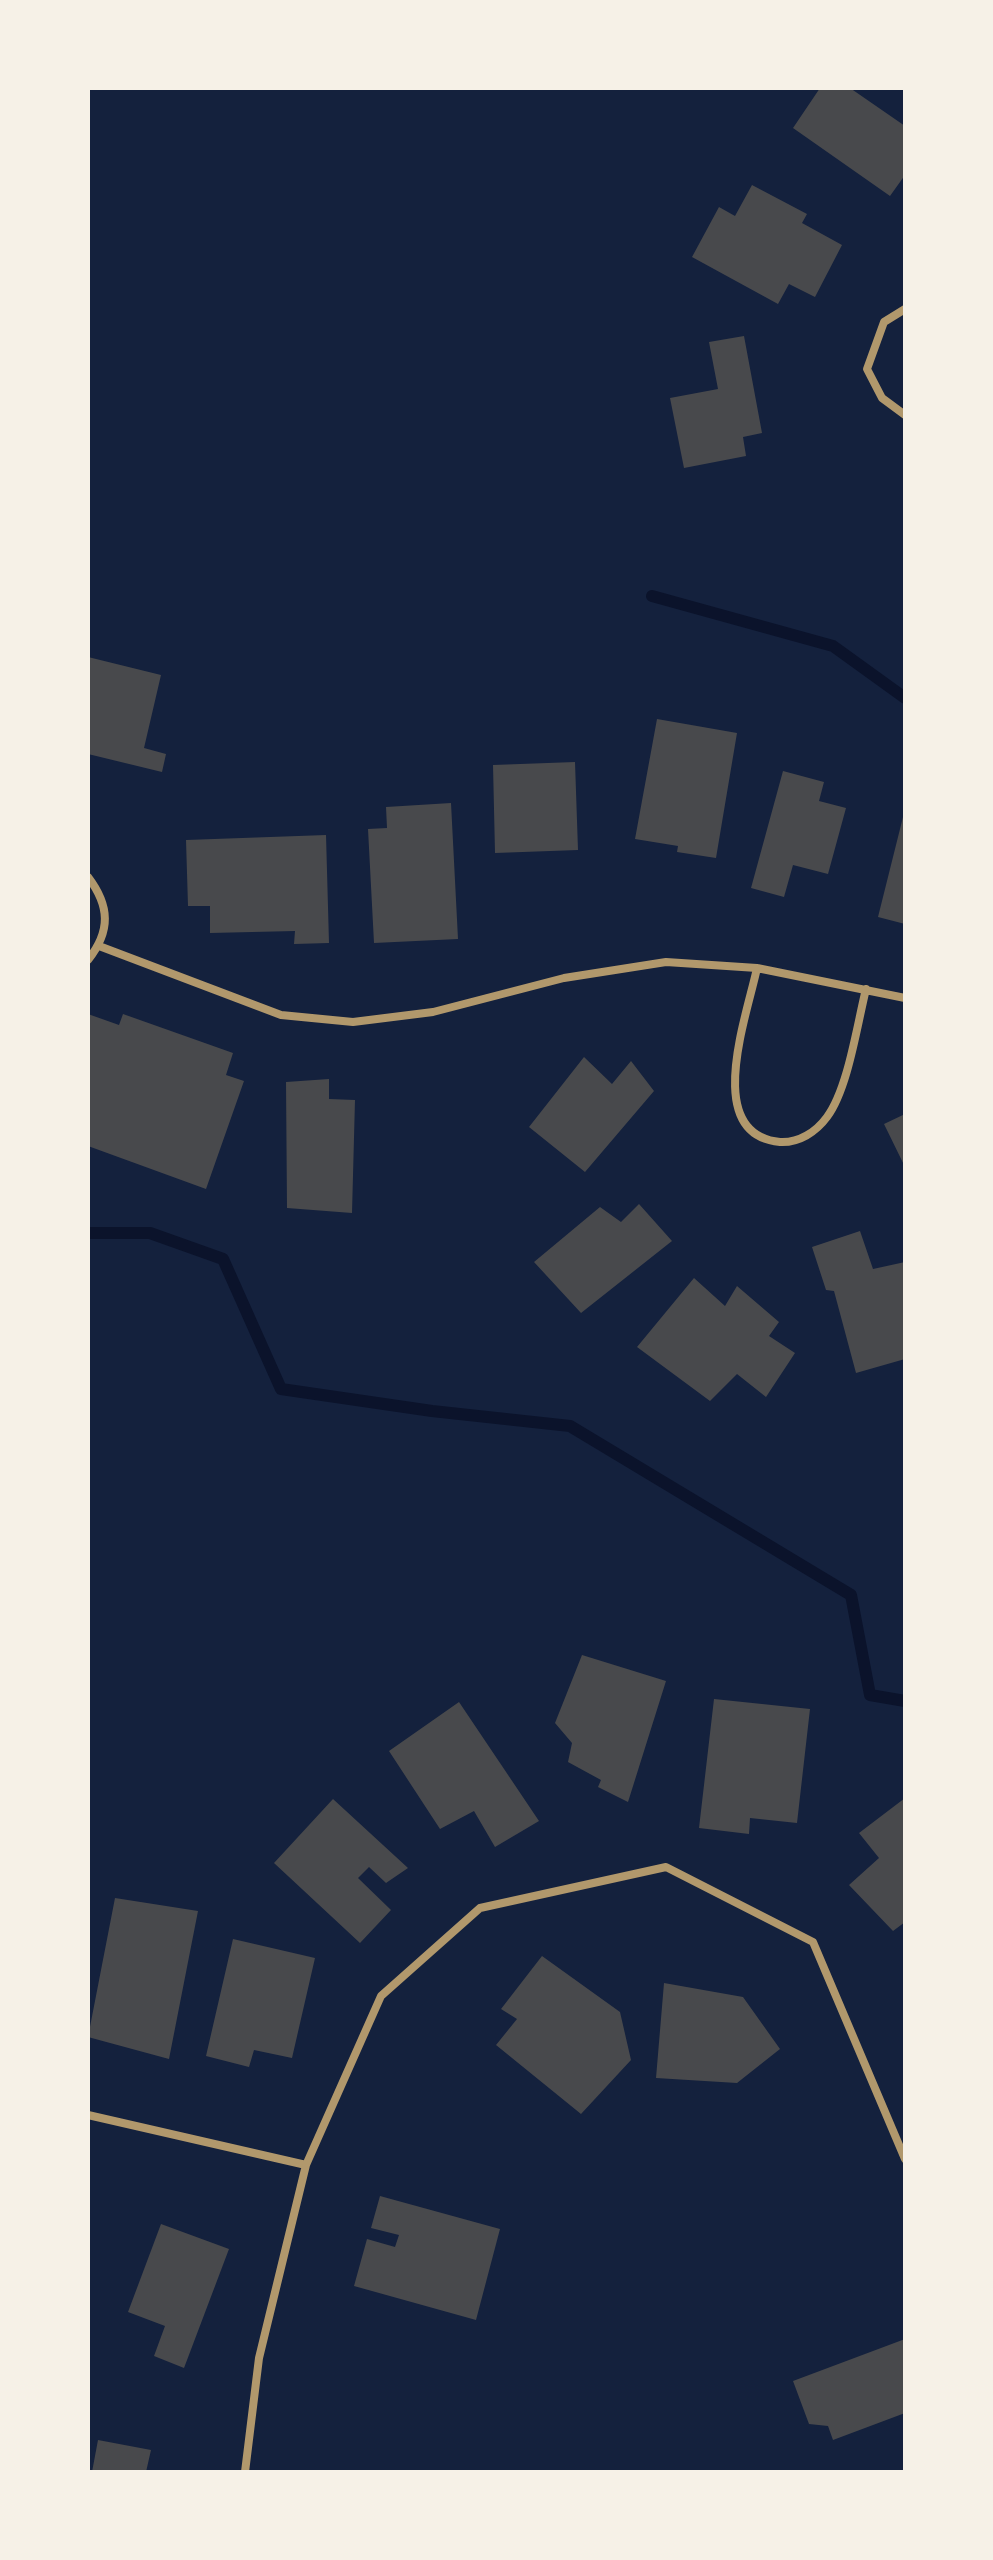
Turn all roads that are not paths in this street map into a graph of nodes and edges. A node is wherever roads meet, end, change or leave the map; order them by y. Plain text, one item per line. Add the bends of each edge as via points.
1 (905, 309) edge
2 (905, 415) edge
3 (88, 877) edge
4 (99, 946) junction
5 (88, 960) edge
6 (757, 968) junction
7 (866, 989) junction
8 (905, 998) edge
9 (88, 2115) edge
10 (905, 2159) edge
11 (306, 2165) junction
12 (245, 2472) edge

1 - 2 street via 884,322 867,369 882,398
3 - 4 street via 105,909
4 - 5 street
4 - 6 street via 281,1015 353,1022 433,1012 564,978 666,962
6 - 7 street
6 - 7 street via 733,1080 746,1127 766,1141 789,1143 810,1135 826,1118 838,1097
7 - 8 street
9 - 11 street
10 - 11 street via 813,1942 666,1867 480,1908 381,1996
11 - 12 street via 259,2358

